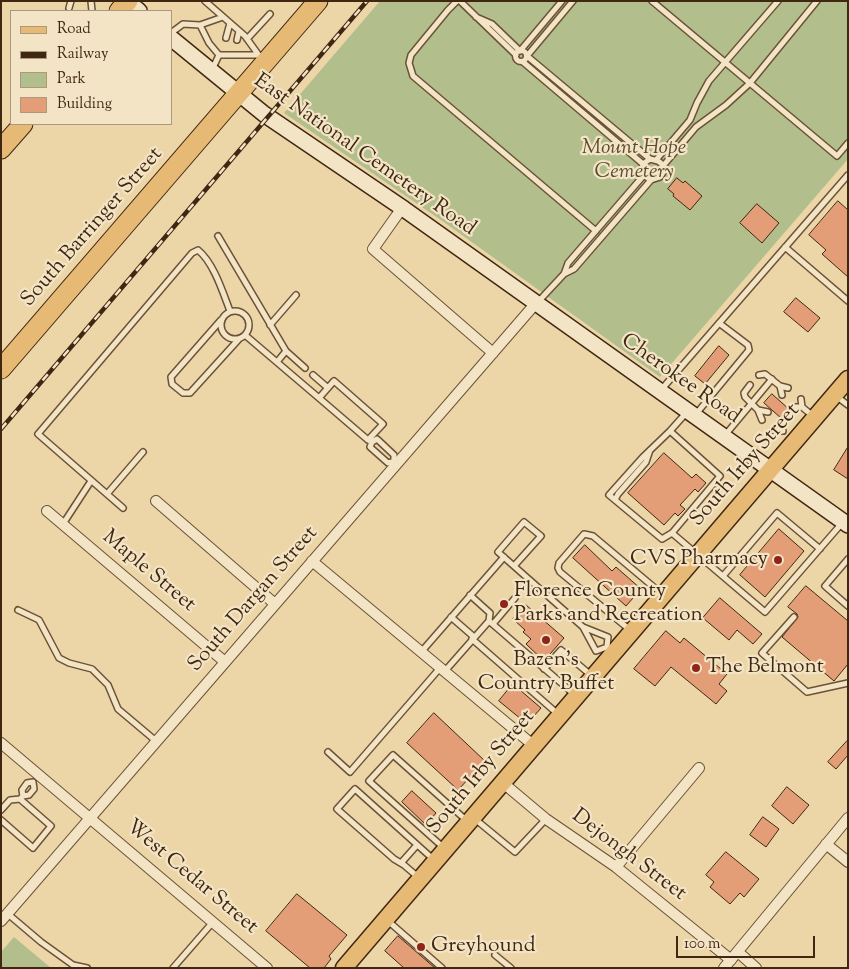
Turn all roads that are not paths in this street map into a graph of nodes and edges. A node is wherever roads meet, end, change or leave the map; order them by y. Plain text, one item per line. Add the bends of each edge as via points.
1 (71, 1) edge
2 (127, 1) edge
3 (205, 1) edge
4 (318, 1) edge
5 (459, 1) edge
6 (562, 1) edge
7 (572, 1) edge
8 (652, 1) edge
9 (778, 1) edge
10 (817, 1) edge
11 (68, 8) dead end
12 (138, 10) edge
13 (270, 14) dead end
14 (476, 16) junction
15 (222, 17) junction
16 (230, 23) junction
17 (200, 25) junction
18 (239, 31) junction
19 (172, 32) edge
20 (226, 38) dead end
21 (172, 39) edge
22 (247, 39) junction
23 (237, 40) dead end
24 (224, 47) dead end
25 (520, 51) junction
26 (221, 55) junction
27 (516, 56) junction
28 (527, 56) junction
29 (262, 59) junction
30 (523, 62) junction
31 (726, 63) junction
32 (211, 72) junction
33 (750, 83) junction
34 (238, 94) junction
35 (22, 125) edge
36 (3, 142) edge
37 (848, 143) edge
38 (653, 160) junction
39 (643, 164) junction
40 (663, 166) junction
41 (644, 175) junction
42 (848, 176) edge
43 (651, 180) junction
44 (402, 208) junction
45 (596, 231) junction
46 (218, 236) dead end
47 (785, 247) junction
48 (564, 274) junction
49 (296, 295) dead end
50 (848, 301) edge
51 (536, 303) junction
52 (230, 311) junction
53 (221, 320) junction
54 (719, 323) junction
55 (270, 325) junction
56 (245, 335) junction
57 (239, 339) junction
58 (286, 351) junction
59 (493, 353) junction
60 (277, 362) junction
61 (305, 368) dead end
62 (1, 369) edge
63 (313, 375) dead end
64 (759, 375) dead end
65 (772, 379) junction
66 (848, 379) edge
67 (750, 385) dead end
68 (780, 386) junction
69 (328, 388) junction
70 (788, 388) dead end
71 (659, 392) junction
72 (782, 395) dead end
73 (834, 395) junction
74 (319, 398) junction
75 (801, 399) dead end
76 (752, 404) junction
77 (848, 405) edge
78 (795, 407) dead end
79 (802, 407) junction
80 (758, 410) junction
81 (768, 412) dead end
82 (691, 414) junction
83 (815, 418) junction
84 (762, 420) dead end
85 (780, 423) dead end
86 (773, 430) dead end
87 (670, 431) junction
88 (789, 435) junction
89 (723, 437) junction
90 (370, 441) junction
91 (144, 452) dead end
92 (395, 463) junction
93 (770, 471) junction
94 (91, 481) junction
95 (107, 494) junction
96 (156, 501) dead end
97 (123, 508) dead end
98 (47, 511) dead end
99 (63, 524) junction
100 (846, 524) edge
101 (672, 533) junction
102 (820, 549) junction
103 (698, 554) junction
104 (504, 557) junction
105 (848, 559) edge
106 (312, 561) junction
107 (514, 566) junction
108 (723, 576) junction
109 (663, 594) junction
110 (470, 595) junction
111 (515, 598) dead end
112 (276, 604) junction
113 (848, 606) edge
114 (18, 610) dead end
115 (451, 617) junction
116 (794, 617) dead end
117 (490, 622) junction
118 (583, 627) junction
119 (631, 631) junction
120 (473, 638) junction
121 (610, 650) junction
122 (422, 651) junction
123 (225, 662) junction
124 (443, 669) junction
125 (544, 669) junction
126 (592, 676) junction
127 (848, 683) edge
128 (576, 696) junction
129 (559, 715) junction
130 (156, 741) junction
131 (1, 743) edge
132 (533, 745) junction
133 (328, 752) dead end
134 (698, 768) dead end
135 (36, 779) junction
136 (502, 782) junction
137 (22, 797) junction
138 (1, 810) edge
139 (90, 818) junction
140 (848, 818) edge
141 (471, 819) junction
142 (546, 819) junction
143 (1, 820) edge
144 (826, 844) junction
145 (418, 845) junction
146 (440, 855) junction
147 (848, 862) edge
148 (401, 863) junction
149 (616, 867) junction
150 (420, 879) junction
151 (4, 917) edge
152 (386, 919) junction
153 (213, 922) junction
154 (495, 955) dead end
155 (731, 960) edge
156 (73, 967) edge
157 (87, 968) edge
158 (173, 968) edge
159 (267, 968) edge
160 (344, 968) edge
161 (442, 968) edge
162 (511, 968) edge
163 (756, 968) edge

1 - 11 lane
2 - 12 street
3 - 15 lane
4 - 29 highway, South Barringer Street
5 - 14 lane
5 - 45 lane via 411,55 408,62 412,76
6 - 25 lane
7 - 28 lane
8 - 31 lane
9 - 31 lane
10 - 33 lane
13 - 22 lane
14 - 25 lane via 492,24
14 - 27 lane
15 - 16 lane
15 - 17 lane
16 - 18 lane
16 - 20 lane
17 - 19 lane via 183,24
17 - 26 lane via 209,43
18 - 22 lane
18 - 23 lane
21 - 32 street, East National Cemetery Road
22 - 29 lane
24 - 26 lane
25 - 27 lane
25 - 28 lane
26 - 29 lane via 234,53
26 - 32 lane
27 - 30 lane
28 - 30 lane
28 - 38 lane
29 - 34 highway, South Barringer Street
30 - 39 lane
31 - 33 lane
31 - 38 lane via 705,88 690,120
32 - 34 street, East National Cemetery Road
33 - 37 lane via 837,156
33 - 40 lane via 696,127
34 - 44 street, East National Cemetery Road
34 - 62 highway, South Barringer Street
35 - 36 highway
38 - 39 lane
38 - 40 lane
39 - 41 lane
40 - 43 lane via 660,178
41 - 43 lane
41 - 45 lane
42 - 47 lane
43 - 48 lane via 574,269
44 - 51 street, East National Cemetery Road
44 - 59 street via 373,249
45 - 48 lane via 568,263
46 - 55 lane
47 - 50 lane
47 - 54 lane
48 - 51 lane
49 - 55 lane
51 - 59 street, South Dargan Street
51 - 71 street, Cherokee Road
52 - 53 lane
52 - 56 lane via 240,311 247,317 249,326
52 - 94 lane via 204,254 198,250 192,253 38,434
53 - 57 lane via 221,329 226,337
53 - 57 lane via 171,377 172,384 183,393 190,394
54 - 71 lane
54 - 82 lane via 748,345 749,350
55 - 58 lane
56 - 57 lane
56 - 60 lane
58 - 60 lane
58 - 61 lane
59 - 92 street, South Dargan Street
60 - 74 lane
63 - 69 lane
64 - 65 lane via 765,374
65 - 68 lane
65 - 76 lane
66 - 73 main road, South Irby Street
67 - 76 lane via 744,393
68 - 70 lane
68 - 72 lane
69 - 74 lane
69 - 90 lane via 334,381 383,424
71 - 82 street, Cherokee Road
73 - 77 lane
73 - 83 main road, South Irby Street
74 - 90 lane
75 - 79 lane
76 - 80 lane
76 - 89 lane
78 - 79 lane
79 - 83 lane
80 - 81 lane
80 - 84 lane
82 - 87 lane
82 - 89 street, Cherokee Road
83 - 88 main road, South Irby Street
85 - 88 lane
86 - 88 lane
87 - 101 lane via 720,476
87 - 101 lane via 609,494 662,539
88 - 93 main road, South Irby Street
89 - 93 street, Cherokee Road
90 - 92 lane via 370,447 382,458 388,463
90 - 92 lane via 377,440 394,454
91 - 95 lane
92 - 106 street, South Dargan Street
93 - 100 street, Cherokee Road
93 - 103 main road, South Irby Street
94 - 95 lane
94 - 99 lane
95 - 97 lane
96 - 112 street
98 - 99 street, Maple Street
99 - 123 street, Maple Street
100 - 102 lane
101 - 103 lane
102 - 108 lane via 765,612
102 - 108 lane via 777,513
103 - 108 lane
103 - 109 main road, South Irby Street
104 - 107 lane
104 - 107 lane via 498,552 524,522 541,536
104 - 110 lane
105 - 113 lane via 825,586
106 - 112 street, South Dargan Street
106 - 122 street
107 - 118 lane
109 - 119 main road, South Irby Street
109 - 119 lane via 594,536 584,534 558,568
110 - 115 lane
110 - 117 lane via 490,613
111 - 117 lane
112 - 123 street, South Dargan Street
114 - 130 lane via 39,620 58,658 92,669 108,685 118,709
115 - 120 lane
115 - 122 lane
116 - 127 lane via 762,653 807,692
117 - 120 lane
117 - 125 lane
118 - 121 lane via 608,637
118 - 121 lane via 596,650
119 - 121 main road, South Irby Street
120 - 124 lane
120 - 129 lane
121 - 126 main road, South Irby Street
122 - 124 street
123 - 130 street, South Dargan Street
124 - 132 street
124 - 133 lane via 350,772
125 - 126 lane via 561,650
125 - 128 lane
126 - 128 main road, South Irby Street
128 - 129 main road, South Irby Street
129 - 132 main road, South Irby Street
130 - 139 street, South Dargan Street
131 - 135 street, West Cedar Street
132 - 136 main road, South Irby Street
134 - 149 street
135 - 137 lane via 34,789
135 - 139 street, West Cedar Street
136 - 141 main road, South Irby Street
136 - 142 street, Dejongh Street
137 - 138 lane via 10,800
137 - 143 lane via 52,826 33,848
139 - 151 street, South Dargan Street
139 - 153 street, West Cedar Street
140 - 144 street
141 - 142 lane via 515,852
141 - 146 main road, South Irby Street
141 - 146 lane via 393,755 369,781
142 - 149 street, Dejongh Street
144 - 147 street
144 - 155 street
145 - 146 lane
145 - 148 lane
145 - 148 lane via 355,789 338,809
146 - 150 main road, South Irby Street
148 - 150 lane
149 - 155 street, Dejongh Street
150 - 152 main road, South Irby Street
151 - 156 lane
152 - 160 main road, South Irby Street
152 - 161 lane
153 - 158 lane
153 - 159 street, West Cedar Street
154 - 162 lane
155 - 163 street, Dejongh Street
156 - 157 lane

